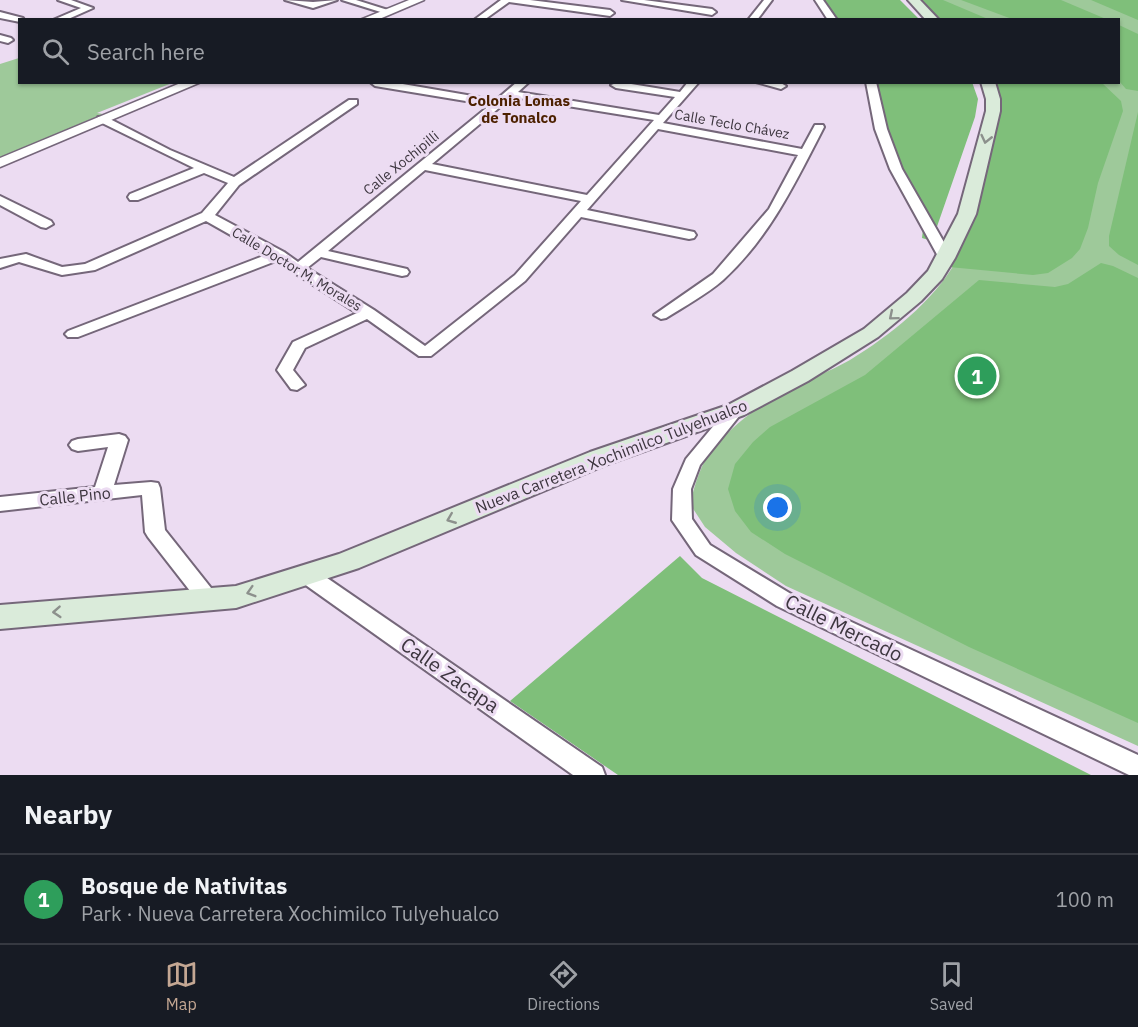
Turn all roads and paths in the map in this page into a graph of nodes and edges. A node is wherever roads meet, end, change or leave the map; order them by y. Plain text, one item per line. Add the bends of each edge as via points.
1 (63, 0) edge
2 (289, 0) edge
3 (333, 0) edge
4 (346, 0) edge
5 (419, 0) edge
6 (509, 0) edge
7 (626, 0) edge
8 (768, 0) edge
9 (819, 0) edge
10 (914, 0) edge
11 (387, 11) junction
12 (712, 12) dead end
13 (0, 15) edge
14 (606, 16) edge
15 (62, 18) edge
16 (370, 18) edge
17 (481, 18) edge
18 (754, 18) edge
19 (832, 18) edge
20 (931, 18) edge
21 (18, 20) edge
22 (190, 84) edge
23 (381, 84) edge
24 (522, 84) edge
25 (692, 84) edge
26 (771, 84) edge
27 (871, 84) edge
28 (989, 84) edge
29 (616, 86) dead end
30 (781, 86) dead end
31 (510, 94) junction
32 (680, 95) junction
33 (353, 102) dead end
34 (498, 103) junction
35 (102, 119) junction
36 (657, 122) junction
37 (819, 127) dead end
38 (804, 153) junction
39 (0, 163) edge
40 (422, 166) junction
41 (203, 169) junction
42 (235, 182) junction
43 (134, 197) dead end
44 (588, 199) junction
45 (0, 200) edge
46 (578, 212) junction
47 (207, 216) junction
48 (46, 224) dead end
49 (689, 236) dead end
50 (317, 252) junction
51 (279, 255) junction
52 (946, 258) junction
53 (0, 264) edge
54 (298, 268) junction
55 (402, 272) dead end
56 (369, 313) junction
57 (661, 315) dead end
58 (73, 334) dead end
59 (297, 385) dead end
60 (736, 410) junction
61 (78, 445) dead end
62 (102, 494) junction
63 (0, 504) edge
64 (307, 575) junction
65 (208, 599) junction
66 (0, 616) edge
67 (1138, 767) edge
68 (593, 775) edge

1 - 15 street via 89,8
2 - 3 street via 314,5
4 - 11 street
5 - 11 street
6 - 14 street
6 - 17 street
7 - 12 street
7 - 14 street
8 - 18 street
9 - 19 street
10 - 20 main road
11 - 16 street
13 - 21 street
22 - 35 street
23 - 34 street
24 - 31 street, Calle Xochipilli
25 - 32 street
26 - 30 street
27 - 52 street via 881,129 896,169
28 -> 52 main road, Nueva Carretera Xochimilco Tulyehualco via 993,111 984,148 967,214
29 - 32 street
31 - 34 street, Calle Xochipilli
31 - 36 street, Calle Teclo Chávez
32 - 36 street
33 - 42 street
34 - 40 street, Calle Xochipilli
35 - 39 street
35 - 41 street
36 - 38 street, Calle Teclo Chávez
36 - 44 street
37 - 38 street
38 - 57 street via 775,210 717,278
40 - 44 street
40 - 50 street, Calle Xochipilli
41 - 42 street
41 - 43 street
42 - 47 street
44 - 46 street
45 - 48 street
46 - 49 street
46 - 56 street, Calle Doctor M. Morales via 520,278 425,353
47 - 51 street, Calle Doctor M. Morales
47 - 53 street via 76,271 61,271 21,256
50 - 54 street, Calle Xochipilli
50 - 55 street
51 - 54 street, Calle Doctor M. Morales
51 - 58 street
52 -> 60 main road, Nueva Carretera Xochimilco Tulyehualco via 914,297 871,333
54 - 56 street, Calle Doctor M. Morales
56 - 59 street via 299,345 285,370
60 -> 64 main road, Nueva Carretera Xochimilco Tulyehualco via 599,458
60 - 67 street, Calle Mercado via 692,463 682,489 682,520 703,550 784,600
61 - 62 street via 119,440
62 - 63 street, Calle Pino
62 - 65 street, Calle Pino via 151,488 155,532
64 -> 65 main road, Nueva Carretera Xochimilco Tulyehualco via 236,597
64 - 68 street, Calle Zacapa
65 -> 66 main road, Nueva Carretera Xochimilco Tulyehualco

